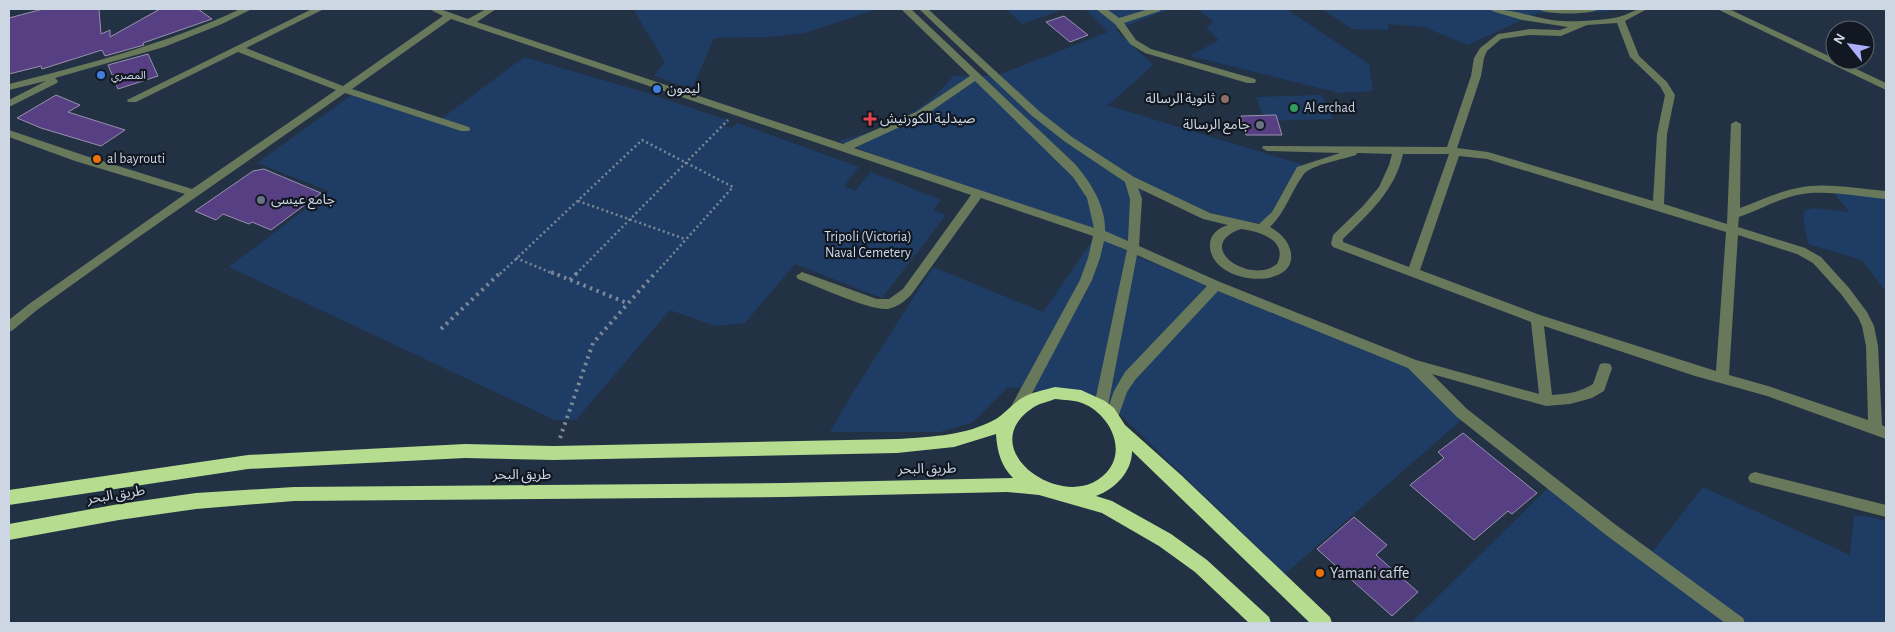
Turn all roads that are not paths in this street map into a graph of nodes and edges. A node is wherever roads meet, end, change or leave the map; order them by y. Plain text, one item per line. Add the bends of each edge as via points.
1 (247, 9) edge
2 (319, 9) edge
3 (434, 9) edge
4 (492, 9) edge
5 (906, 9) edge
6 (923, 9) edge
7 (1101, 9) edge
8 (1157, 9) edge
9 (1495, 9) edge
10 (1543, 9) edge
11 (1594, 9) edge
12 (1643, 9) edge
13 (1722, 9) edge
14 (450, 16) junction
15 (1620, 20) junction
16 (1118, 22) junction
17 (468, 23) junction
18 (1584, 23) junction
19 (237, 48) junction
20 (71, 71) junction
21 (976, 76) junction
22 (1251, 81) dead end
23 (9, 86) edge
24 (1886, 87) edge
25 (345, 90) junction
26 (132, 100) dead end
27 (9, 104) edge
28 (1736, 124) dead end
29 (465, 129) dead end
30 (9, 133) edge
31 (844, 148) junction
32 (1267, 148) dead end
33 (1370, 148) junction
34 (1398, 150) junction
35 (1453, 151) junction
36 (1130, 180) junction
37 (194, 193) junction
38 (977, 195) junction
39 (1886, 195) edge
40 (1164, 197) junction
41 (1136, 199) junction
42 (1658, 206) junction
43 (1733, 215) junction
44 (1207, 216) junction
45 (1249, 226) junction
46 (1262, 228) junction
47 (1732, 230) junction
48 (1100, 234) junction
49 (1216, 240) junction
50 (1133, 248) junction
51 (1413, 272) junction
52 (802, 276) dead end
53 (1216, 285) junction
54 (1536, 319) junction
55 (9, 327) edge
56 (1413, 364) junction
57 (1605, 368) dead end
58 (1722, 378) junction
59 (1546, 401) junction
60 (1012, 416) junction
61 (1111, 417) junction
62 (1881, 430) edge
63 (1755, 478) dead end
64 (1039, 488) junction
65 (1059, 494) junction
66 (9, 498) edge
67 (1886, 511) edge
68 (9, 532) edge
69 (1262, 623) edge
70 (1323, 623) edge
71 (1737, 623) edge

1 - 20 street via 185,36
2 - 19 street
3 - 14 street
4 - 17 street
5 - 21 street
6 - 36 street via 1035,113
7 - 16 street
8 - 16 street
9 - 18 street via 1548,22
10 - 11 street
12 - 15 street
13 - 24 street
14 - 17 street
14 - 25 street
15 - 18 street
15 - 42 street via 1626,27 1629,48 1634,56 1665,85 1670,95 1662,134
16 - 22 street via 1133,42 1148,51
17 - 31 street
18 - 35 street via 1560,33 1530,32 1498,37 1483,50
19 - 25 street
19 - 26 street
20 - 23 street
20 - 27 street
21 - 31 street via 920,114
21 - 48 street via 1084,181 1092,196
25 - 29 street
25 - 37 street
28 - 43 street
30 - 37 street
31 - 38 street
32 - 33 street
33 - 34 street
33 - 46 street via 1301,170 1276,215
34 - 35 street
34 - 51 street via 1382,193 1336,242 1342,248
35 - 42 street via 1488,156
35 - 51 street
36 - 40 street
36 - 41 street
37 - 55 street
38 - 48 street
38 - 52 street via 907,292 892,304 876,303
39 - 43 street via 1800,191 1770,199
40 - 41 street
40 - 44 street
41 - 50 street
42 - 47 street
43 - 47 street
44 - 45 street
44 - 49 street
45 - 46 street
45 - 49 street via 1232,227
46 - 49 street via 1282,241 1287,259 1283,267 1263,276 1244,274 1226,265 1218,257
47 - 58 street
47 - 62 street via 1810,256 1854,302 1868,326
48 - 50 street
48 - 60 street via 1094,263
50 - 53 street
50 - 61 street
51 - 54 street
53 - 56 street
53 - 61 street via 1130,376
54 - 58 street
54 - 59 street
56 - 59 street
56 - 71 street via 1462,413 1611,530
57 - 59 street via 1598,387 1593,390 1570,399
58 - 62 street
60 - 61 highway via 1026,402 1055,393 1087,398
60 - 64 highway via 1004,436 1005,451 1023,479
60 - 66 highway, طريق البحر via 992,430 953,442 554,452 466,451 248,462
61 - 65 highway via 1125,446 1122,463 1113,477 1098,488 1080,494
61 - 70 highway
63 - 67 street
64 - 65 highway
64 - 68 highway, طريق البحر via 1007,485 294,494 196,501
65 - 69 highway via 1106,506 1165,540 1201,566

